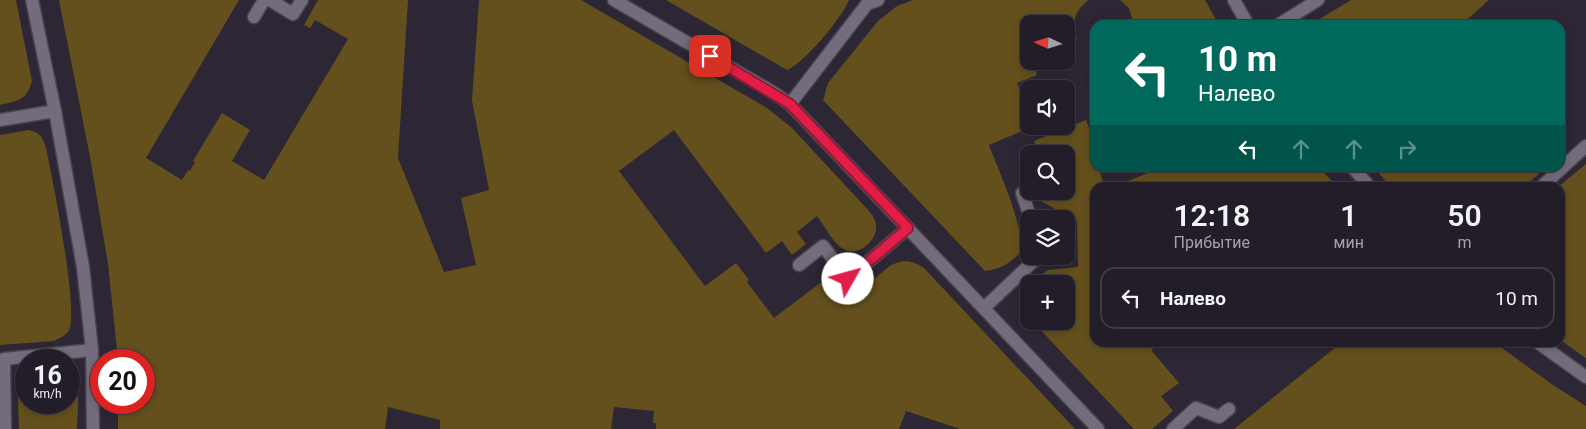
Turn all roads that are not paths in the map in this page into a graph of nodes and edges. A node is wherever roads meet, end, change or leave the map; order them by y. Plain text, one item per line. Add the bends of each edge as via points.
1 (32, 0) edge
2 (264, 0) edge
3 (270, 0) edge
4 (302, 0) edge
5 (614, 0) edge
6 (878, 0) edge
7 (1234, 0) edge
8 (1318, 0) edge
9 (254, 17) dead end
10 (1245, 20) edge
11 (1286, 20) edge
12 (790, 104) junction
13 (55, 111) junction
14 (0, 120) edge
15 (1586, 146) edge
16 (1565, 165) edge
17 (1357, 172) edge
18 (1558, 172) edge
19 (1366, 182) edge
20 (1547, 182) edge
21 (908, 228) junction
22 (799, 265) dead end
23 (1029, 265) edge
24 (984, 308) junction
25 (1544, 347) edge
26 (92, 349) edge
27 (90, 350) edge
28 (1586, 376) edge
29 (1229, 409) dead end
30 (93, 414) edge
31 (5, 429) edge
32 (93, 429) edge
33 (1098, 429) edge
34 (1173, 429) edge

1 - 13 street
2 - 9 street
3 - 4 street via 293,14
5 - 12 street
6 - 12 street via 867,4
7 - 10 street
8 - 11 street
12 - 21 street
13 - 14 street
13 - 26 street via 83,267
15 - 16 street
17 - 19 street
18 - 20 street
21 - 22 street via 848,279 823,246
21 - 24 street
23 - 24 street
24 - 33 street
25 - 28 street
27 - 31 street via 4,359
29 - 34 street via 1219,417 1196,408
30 - 32 street

